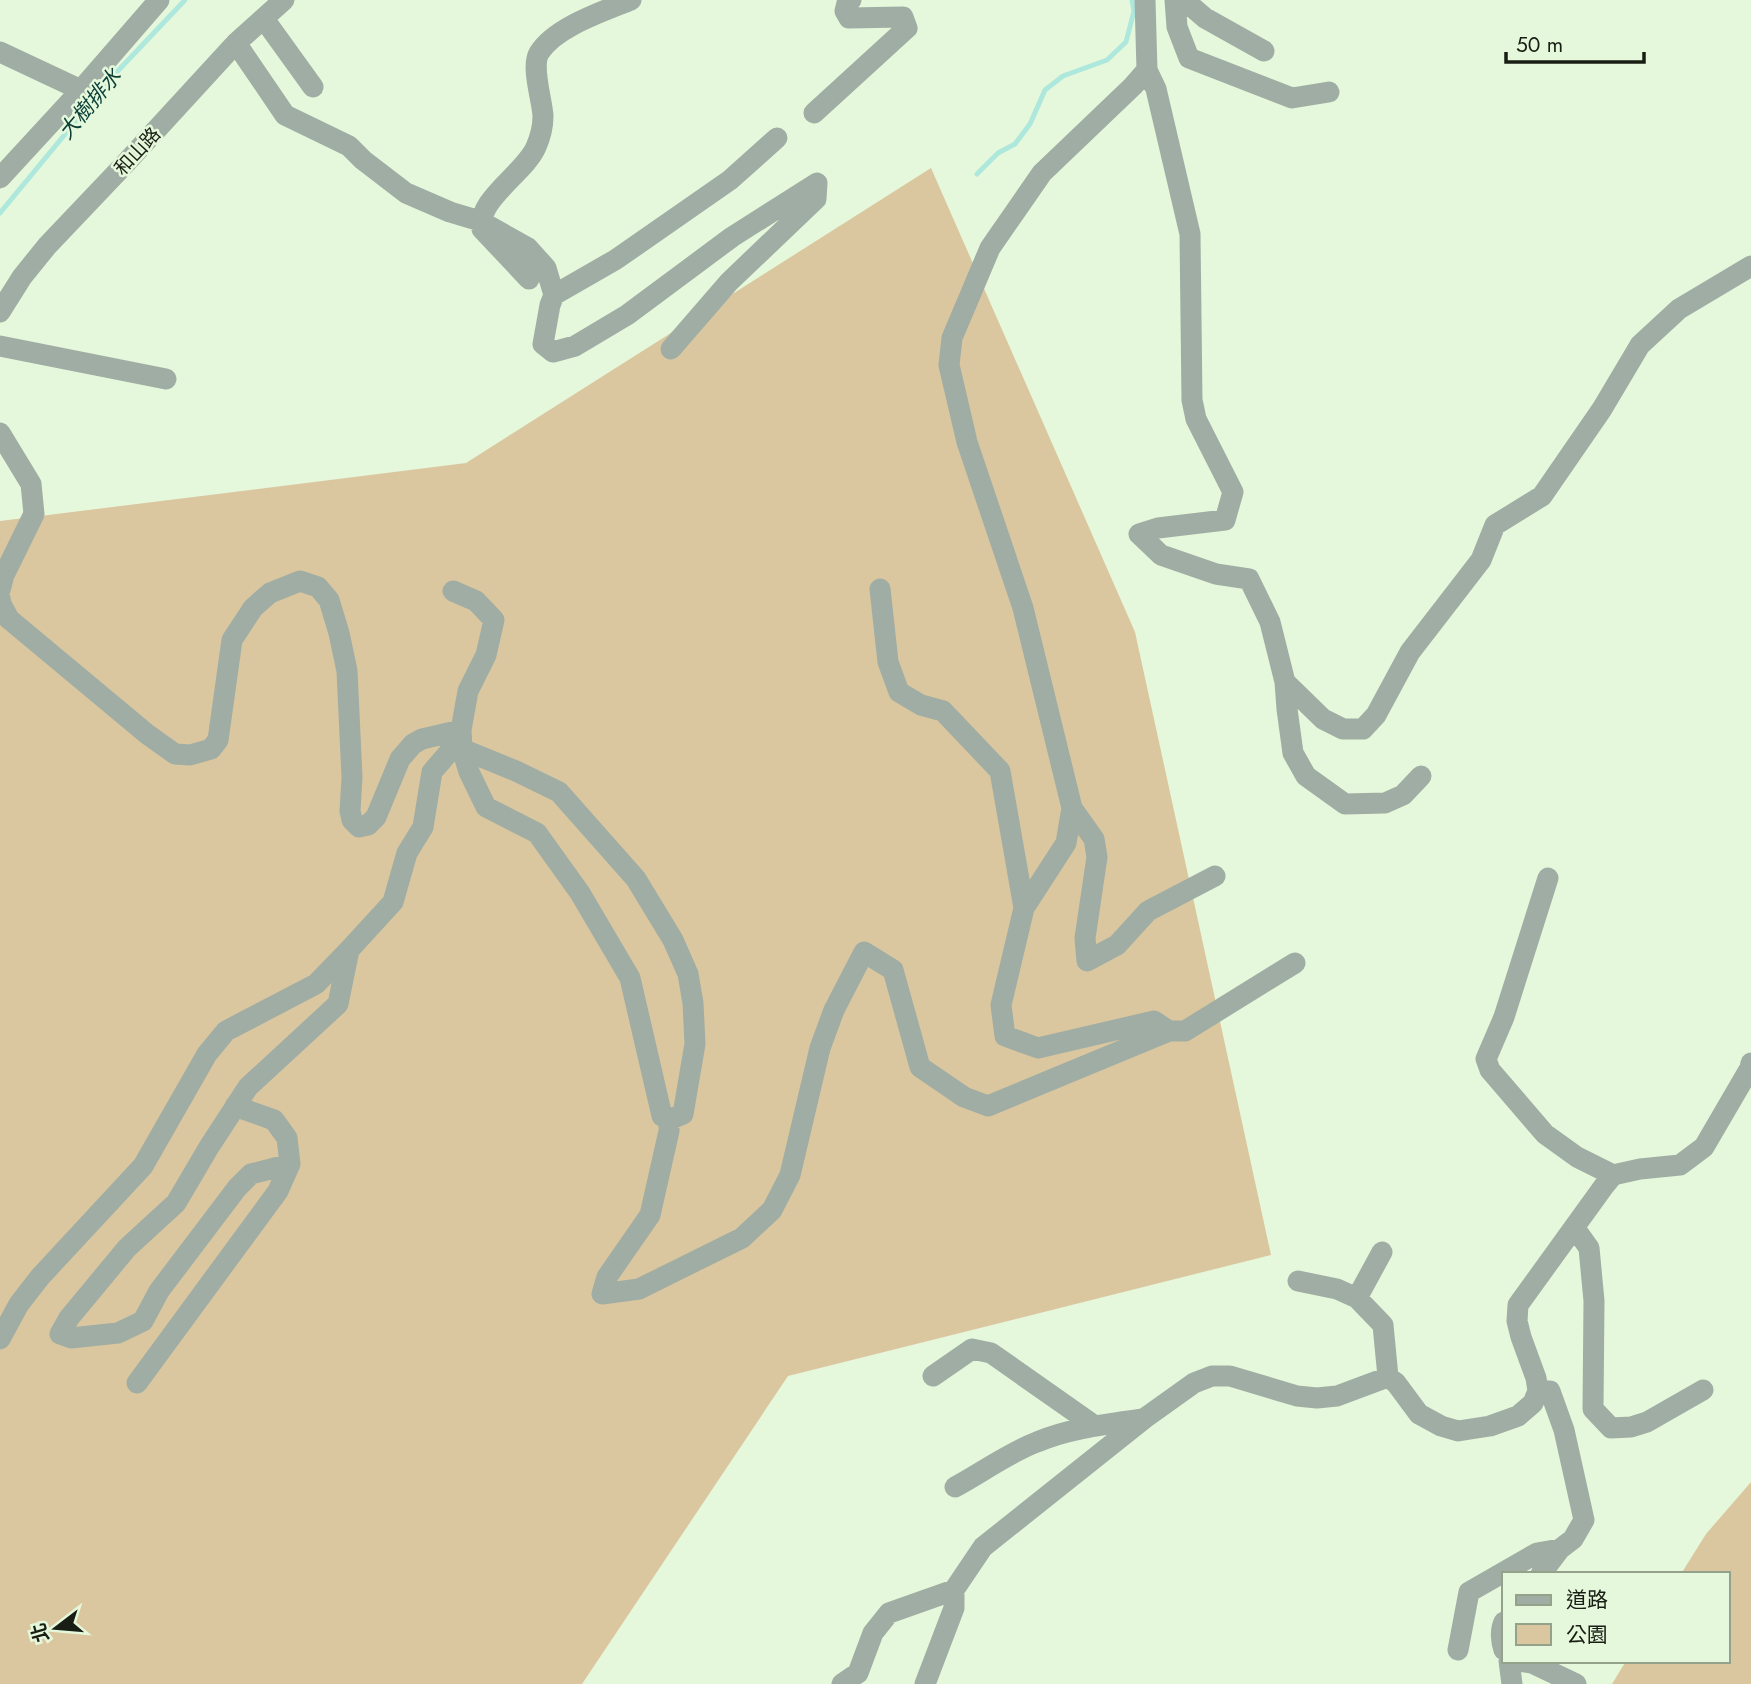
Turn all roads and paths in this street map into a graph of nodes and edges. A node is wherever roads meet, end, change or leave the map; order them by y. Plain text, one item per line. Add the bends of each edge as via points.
1 (159, 0) edge
2 (284, 0) edge
3 (631, 0) edge
4 (851, 0) edge
5 (1145, 0) edge
6 (1175, 0) edge
7 (1184, 0) edge
8 (264, 19) junction
9 (236, 43) junction
10 (1264, 51) dead end
11 (0, 52) edge
12 (1147, 70) junction
13 (313, 88) dead end
14 (81, 90) junction
15 (1329, 92) dead end
16 (814, 113) dead end
17 (777, 138) dead end
18 (4, 168) edge
19 (480, 220) junction
20 (1751, 266) edge
21 (529, 279) dead end
22 (8, 290) edge
23 (554, 295) junction
24 (0, 312) edge
25 (0, 346) edge
26 (671, 349) dead end
27 (166, 379) dead end
28 (0, 433) edge
29 (880, 589) dead end
30 (0, 590) edge
31 (453, 591) dead end
32 (0, 598) edge
33 (1285, 682) junction
34 (461, 739) junction
35 (1422, 776) dead end
36 (1072, 807) junction
37 (1215, 876) dead end
38 (1548, 878) dead end
39 (1024, 908) junction
40 (349, 950) junction
41 (1295, 963) dead end
42 (1169, 1031) junction
43 (1751, 1063) edge
44 (235, 1106) junction
45 (668, 1120) junction
46 (290, 1164) junction
47 (1614, 1175) junction
48 (1574, 1227) junction
49 (1382, 1252) dead end
50 (1298, 1281) dead end
51 (1357, 1298) junction
52 (0, 1339) edge
53 (933, 1376) dead end
54 (1388, 1377) junction
55 (137, 1383) dead end
56 (1703, 1390) dead end
57 (1538, 1391) junction
58 (1145, 1418) junction
59 (1095, 1426) junction
60 (955, 1487) dead end
61 (1560, 1549) junction
62 (1504, 1572) edge
63 (1543, 1572) edge
64 (1502, 1573) edge
65 (954, 1590) junction
66 (1502, 1625) edge
67 (1502, 1645) edge
68 (1458, 1650) dead end
69 (1509, 1663) edge
70 (1532, 1663) edge
71 (842, 1684) edge
72 (925, 1684) edge
73 (1512, 1684) edge
74 (1576, 1684) edge

1 - 14 street
2 - 8 street, 和山路
3 - 19 street via 578,22 538,54 543,116 536,148
4 - 16 street via 845,11 849,18 903,17 907,28
5 - 12 street
6 - 15 street via 1177,27 1189,58 1292,98
7 - 10 street via 1205,18
8 - 9 street, 和山路
8 - 13 street
9 - 19 street via 285,115 349,146 405,193
9 - 22 street, 和山路
11 - 14 street
12 - 33 street via 1156,89 1190,234 1192,400 1196,419 1233,492 1225,520 1139,534 1161,555 1216,574 1249,579 1270,622
12 - 36 street via 1042,173 990,247 951,338 949,365 967,442 1023,608
14 - 18 street
17 - 23 street via 730,180 615,260
19 - 21 street via 482,229
19 - 23 street via 528,248 546,268
20 - 33 street via 1679,309 1640,345 1542,496 1495,525 1481,560 1410,652 1376,715 1363,729 1343,729 1323,719
22 - 24 street, 和山路
23 - 26 street via 543,344 553,352 575,346 627,315 732,237 817,183 816,199 729,282
25 - 27 street
28 - 30 street via 30,484 34,514
29 - 39 street via 888,662 899,692 943,711 1000,771
31 - 34 street via 476,601 494,620 486,655 468,691
32 - 34 street via 9,619 126,716 175,754 190,755 211,748 218,740 232,640 253,607 270,593 300,581 318,587 329,600 347,671 350,811 359,827 376,817 400,759 414,744 422,739
33 - 35 street via 1293,753 1307,776 1345,804 1385,803 1402,795
34 - 40 street via 432,772 423,827 407,853 393,902
34 - 45 street via 469,772 486,807 537,833 580,893 630,978 662,1116
34 - 45 street via 559,792 636,879 673,940 688,974 695,1044 684,1114
36 - 37 street via 1094,839 1097,857 1085,938 1087,961 1117,945 1149,911
36 - 39 street via 1066,843
38 - 47 street via 1486,1059 1490,1070 1545,1134
39 - 42 street via 1001,1004 1005,1036 1038,1048 1154,1021
40 - 44 street via 338,1004 248,1087
40 - 52 street via 316,984 226,1031 206,1054 142,1166 40,1277
41 - 42 street via 1185,1031
42 - 45 street via 988,1107 964,1097 920,1067 893,970 864,952 820,1048 790,1175 772,1210 742,1238 639,1289 602,1294 607,1276 650,1215
43 - 47 street via 1704,1147 1680,1164
44 - 46 street via 274,1119 287,1138
44 - 46 street via 177,1203 127,1248 60,1334 71,1338 118,1333 143,1321 159,1291 237,1188 251,1174
46 - 55 street via 278,1191
47 - 48 street
48 - 56 street via 1589,1248 1594,1301 1593,1409 1611,1428 1631,1427
48 - 57 street via 1518,1305 1517,1321
49 - 51 street
50 - 51 street
51 - 54 street via 1383,1325
53 - 59 street via 972,1349 991,1353
54 - 57 street via 1419,1414 1458,1431 1518,1416 1534,1403
54 - 58 street via 1337,1396 1317,1398 1230,1376 1212,1376 1194,1383
57 - 61 street via 1550,1391 1564,1430 1584,1520 1573,1539
58 - 59 street
58 - 65 street via 983,1547
59 - 60 street via 1034,1442
61 - 62 street via 1537,1553
61 - 63 street
64 - 68 street via 1469,1592
65 - 71 street via 889,1613 873,1633 858,1674
65 - 72 street via 954,1608
66 - 67 street
69 - 73 street
70 - 74 street

